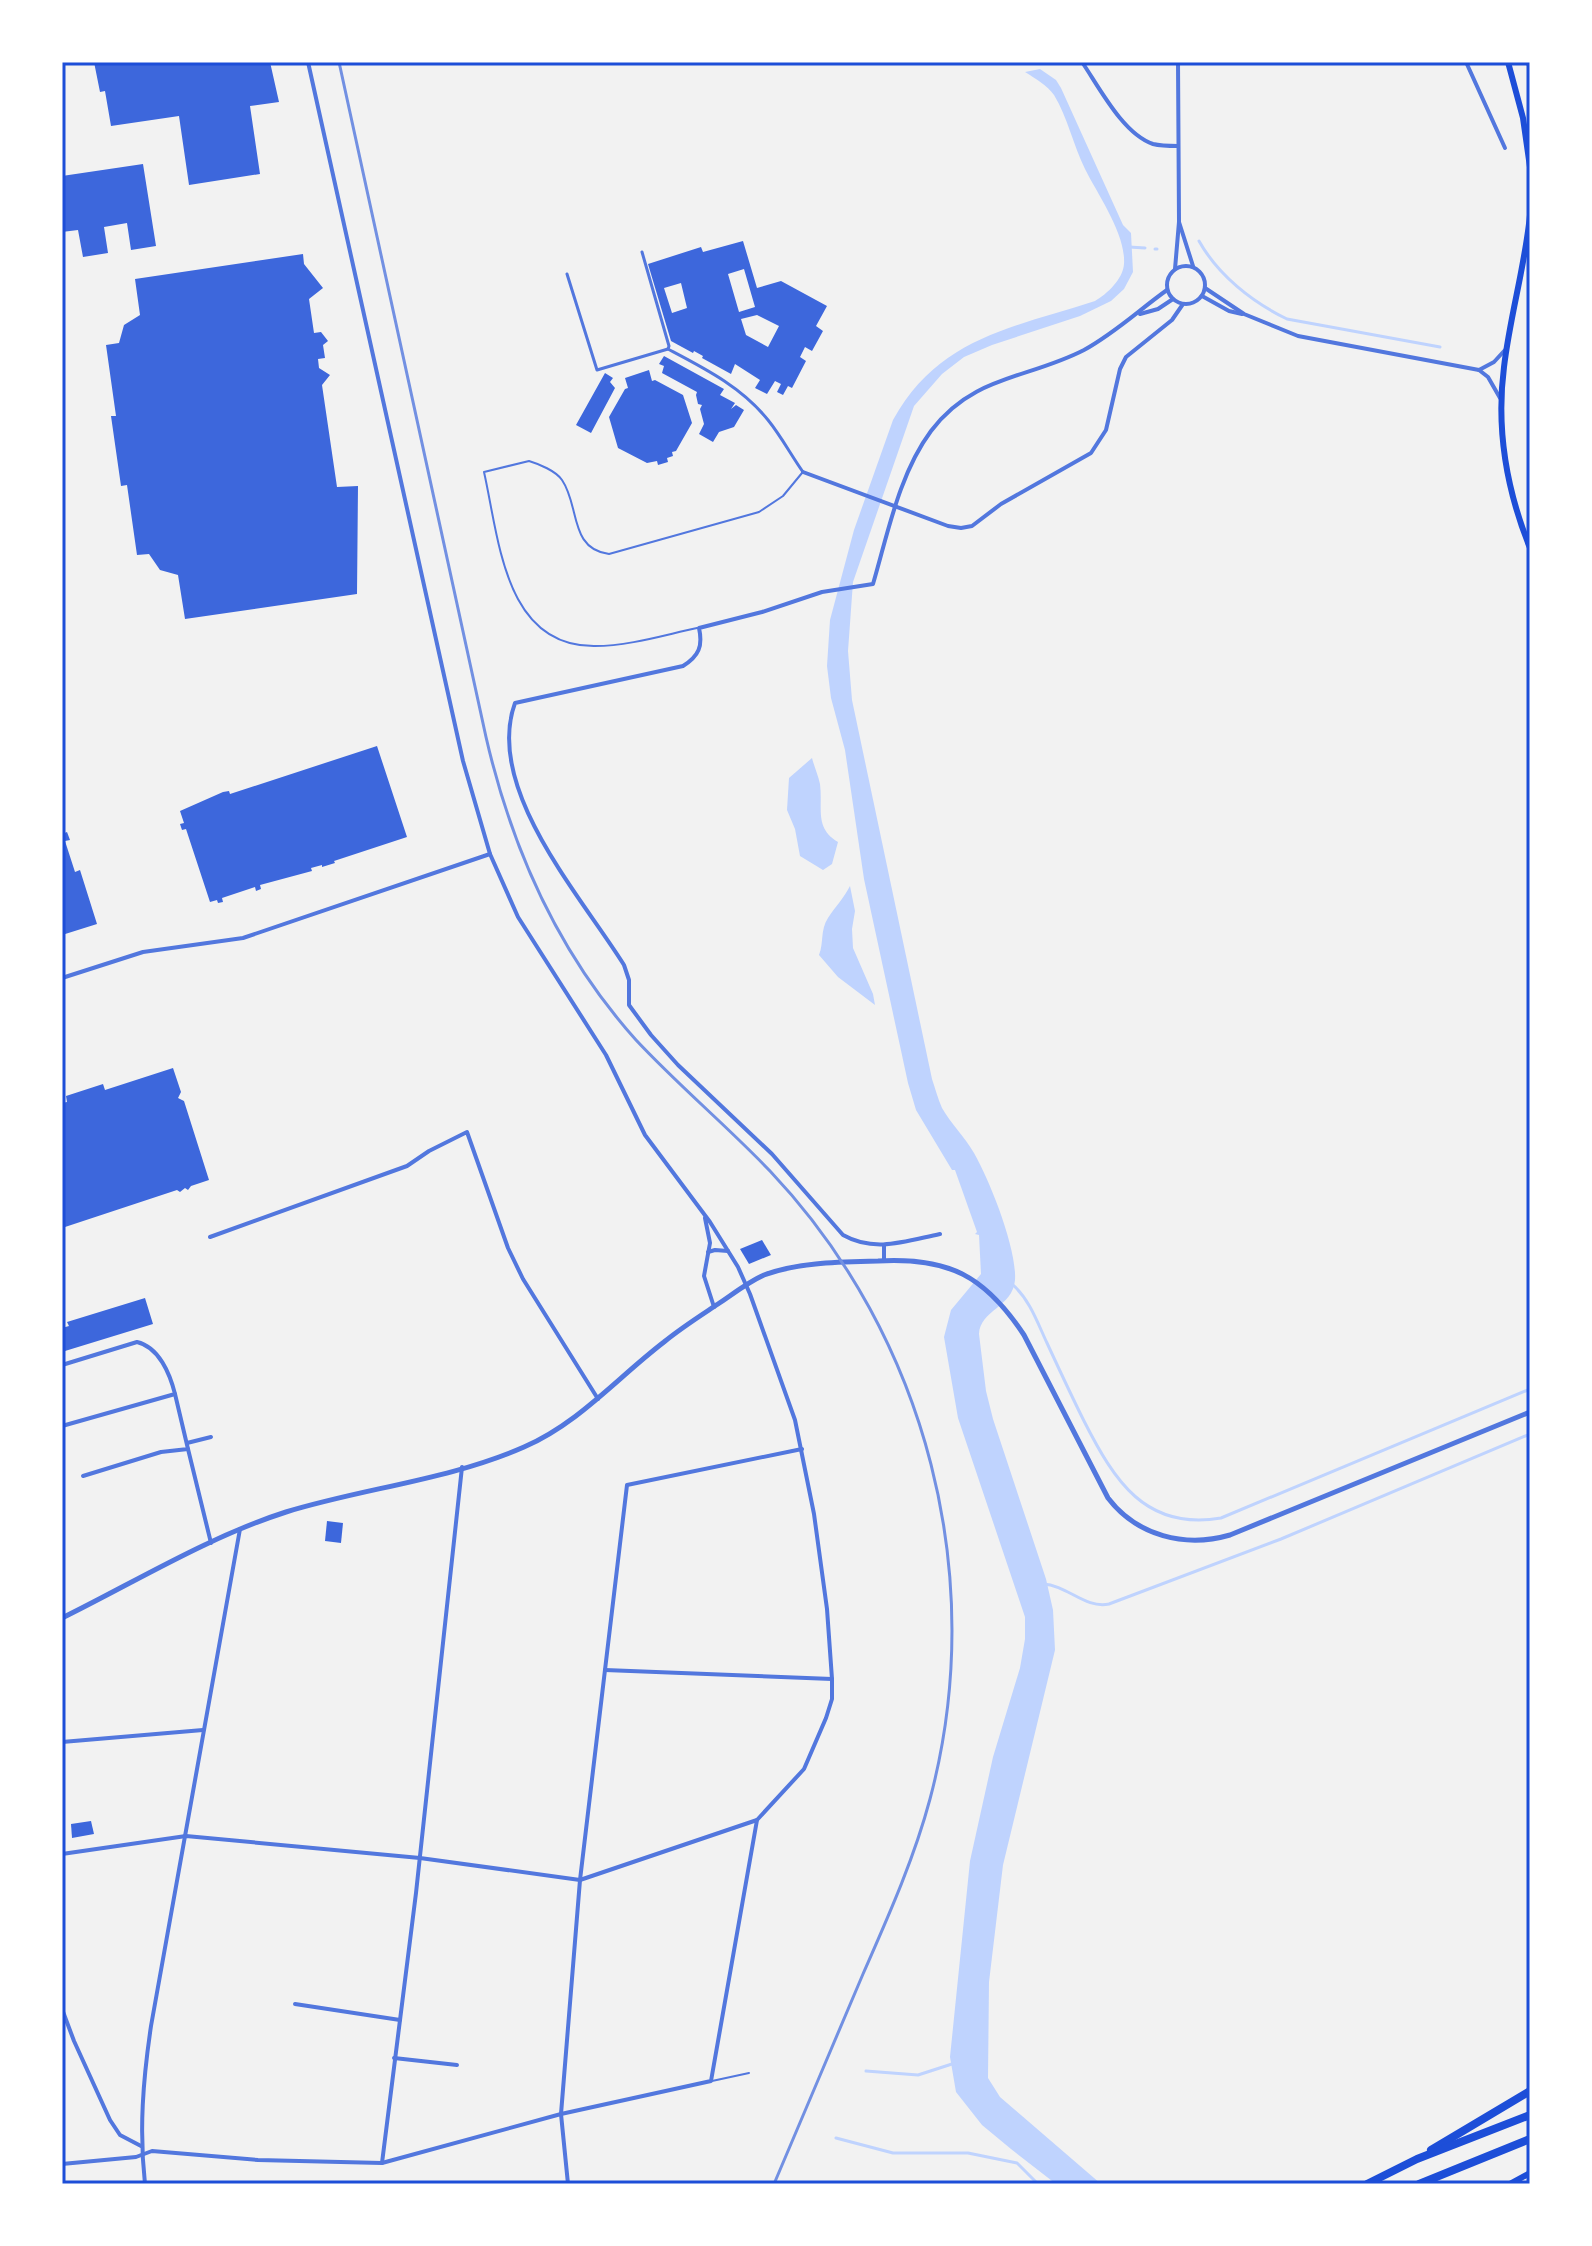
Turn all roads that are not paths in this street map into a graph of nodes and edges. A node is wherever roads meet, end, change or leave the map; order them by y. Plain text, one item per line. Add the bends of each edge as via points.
1 (308, 62) edge
2 (1082, 62) edge
3 (1178, 62) edge
4 (1466, 62) edge
5 (1508, 62) edge
6 (1178, 146) junction
7 (1505, 148) dead end
8 (1530, 167) edge
9 (1530, 215) edge
10 (1179, 222) junction
11 (642, 252) dead end
12 (1194, 268) junction
13 (1175, 269) junction
14 (567, 274) dead end
15 (1205, 288) junction
16 (1167, 290) junction
17 (1202, 296) junction
18 (1173, 299) junction
19 (1183, 304) junction
20 (1244, 314) junction
21 (1138, 315) junction
22 (1507, 348) junction
23 (668, 349) junction
24 (1479, 370) junction
25 (1530, 394) edge
26 (1501, 401) junction
27 (1530, 445) edge
28 (803, 472) junction
29 (1530, 548) edge
30 (699, 628) junction
31 (490, 854) junction
32 (62, 978) edge
33 (702, 1212) junction
34 (940, 1234) dead end
35 (210, 1237) dead end
36 (884, 1246) junction
37 (728, 1251) junction
38 (708, 1252) junction
39 (884, 1260) junction
40 (746, 1285) junction
41 (714, 1307) junction
42 (62, 1365) edge
43 (175, 1394) junction
44 (598, 1399) junction
45 (1530, 1412) edge
46 (62, 1426) edge
47 (211, 1437) dead end
48 (188, 1446) junction
49 (802, 1449) junction
50 (462, 1467) junction
51 (83, 1476) dead end
52 (240, 1529) junction
53 (211, 1543) junction
54 (62, 1618) edge
55 (605, 1670) junction
56 (832, 1679) junction
57 (204, 1730) junction
58 (62, 1742) edge
59 (757, 1820) junction
60 (186, 1836) junction
61 (62, 1854) edge
62 (420, 1858) junction
63 (580, 1880) junction
64 (295, 2004) dead end
65 (62, 2009) edge
66 (400, 2020) junction
67 (394, 2058) junction
68 (457, 2065) dead end
69 (749, 2073) dead end
70 (711, 2081) junction
71 (1530, 2091) edge
72 (561, 2114) junction
73 (1530, 2115) edge
74 (1530, 2139) edge
75 (141, 2146) junction
76 (142, 2155) junction
77 (1417, 2159) junction
78 (382, 2163) junction
79 (62, 2164) edge
80 (1530, 2173) edge
81 (145, 2184) edge
82 (568, 2184) edge
83 (1367, 2184) edge
84 (1419, 2184) edge
85 (1510, 2184) edge

1 - 31 street via 463,761
2 - 6 street via 1137,135 1155,144
3 - 6 street
4 - 7 street
5 - 8 main road
6 - 10 street
9 - 22 main road
10 - 12 street
10 - 13 street
11 - 23 street
12 - 13 street
12 - 15 street via 1203,276
13 - 16 street
14 - 23 street via 597,370
15 - 17 street
15 - 20 street
16 - 18 street
16 - 21 street
17 - 19 street
17 - 20 street
18 - 19 street
18 - 21 street
19 - 28 street via 1172,320 1126,357 1106,430 1091,453 972,526 939,523
20 - 24 street via 1313,340
21 - 30 street via 1081,351 983,386 947,413 912,464 873,584 832,590
22 - 24 street
22 - 26 main road
23 - 28 street via 725,380 751,402
24 - 26 street via 1494,384
25 - 27 main road
26 - 29 main road via 1505,460
28 - 30 lane via 789,491 759,512 609,554 584,541 557,475 529,461 484,472 510,584 540,627 564,641 590,646
30 - 36 street via 699,652 683,666 515,703 510,757 534,828 624,965 627,1000 634,1013 839,1231
31 - 32 street via 243,938 143,952
31 - 33 street via 518,917 606,1055 645,1135
33 - 37 street
33 - 38 street
34 - 36 street
35 - 44 street via 407,1166 467,1132 523,1279
36 - 39 street
37 - 38 street
37 - 40 street
38 - 41 street via 704,1276
39 - 40 street via 798,1267
39 - 45 street via 934,1263 986,1288 1030,1345 1108,1498 1141,1527 1170,1538 1195,1541 1230,1535
40 - 41 street
40 - 49 street
41 - 44 street
42 - 43 street via 145,1344 162,1362
43 - 46 street
43 - 48 street
44 - 50 street via 540,1439
47 - 48 street
48 - 51 street
48 - 53 street
49 - 55 street via 627,1485
49 - 56 street via 827,1609
50 - 52 street via 303,1507
50 - 62 street
52 - 53 street
52 - 57 street
53 - 54 street
55 - 56 street
55 - 63 street
56 - 59 street via 832,1699 813,1753
57 - 58 street
57 - 60 street
59 - 63 street
59 - 70 street
60 - 61 street
60 - 62 street
60 - 75 street via 151,2026
62 - 63 street
62 - 66 street
63 - 72 street
64 - 66 street
65 - 75 street via 110,2120 120,2135
66 - 67 street
67 - 68 street
67 - 78 street
69 - 70 lane
70 - 72 street
71 - 77 highway
72 - 78 street
72 - 82 street
73 - 77 highway
74 - 84 highway
75 - 76 street
76 - 78 street via 152,2151
76 - 79 street
76 - 81 street
77 - 83 highway
80 - 85 main road

